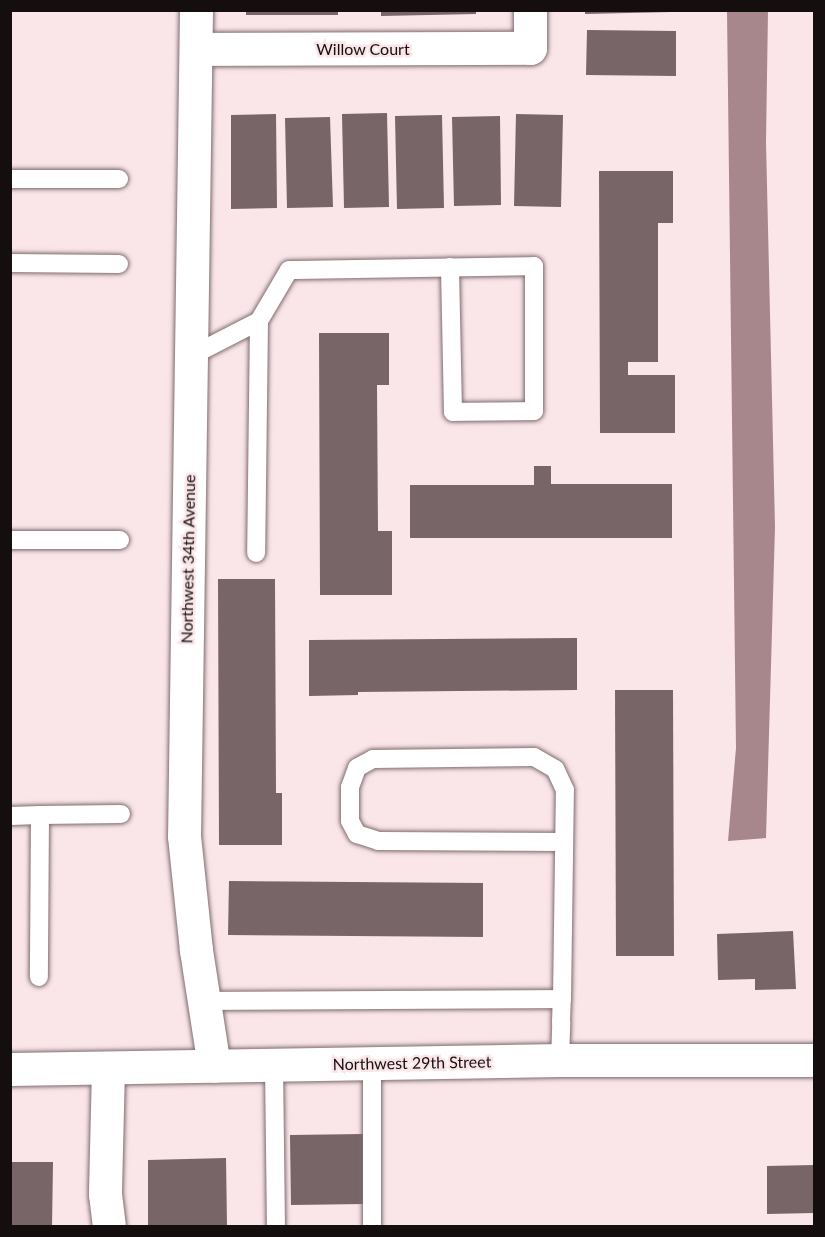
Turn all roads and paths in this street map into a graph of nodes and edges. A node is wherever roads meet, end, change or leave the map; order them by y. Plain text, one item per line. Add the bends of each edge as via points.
1 (196, 10) edge
2 (530, 10) edge
3 (196, 49) junction
4 (10, 179) edge
5 (119, 179) dead end
6 (10, 263) edge
7 (119, 264) dead end
8 (450, 267) junction
9 (259, 321) junction
10 (191, 356) junction
11 (10, 540) edge
12 (120, 540) dead end
13 (256, 553) dead end
14 (122, 814) dead end
15 (40, 815) junction
16 (10, 816) edge
17 (564, 842) junction
18 (39, 976) dead end
19 (562, 999) junction
20 (205, 1001) junction
21 (560, 1060) junction
22 (814, 1060) edge
23 (372, 1063) junction
24 (274, 1065) junction
25 (214, 1066) junction
26 (108, 1068) junction
27 (10, 1069) edge
28 (109, 1227) edge
29 (276, 1227) edge
30 (372, 1227) edge

1 - 3 street, Northwest 34th Avenue
2 - 3 street, Willow Court via 530,48
3 - 10 street, Northwest 34th Avenue
4 - 5 lane
6 - 7 lane
8 - 8 lane via 534,266 534,411 453,412
8 - 9 lane via 289,270
9 - 10 lane
9 - 13 lane
10 - 20 street, Northwest 34th Avenue via 184,836
11 - 12 lane
14 - 15 lane
15 - 16 lane
15 - 18 lane
17 - 17 lane via 565,790 555,769 534,757 373,759 357,768 350,787 350,822 357,834 378,841
17 - 19 lane
19 - 20 lane
19 - 21 lane
20 - 25 street, Northwest 34th Avenue
21 - 22 street, Northwest 29th Street
21 - 23 street, Northwest 29th Street
23 - 24 street, Northwest 29th Street
23 - 30 lane
24 - 25 street, Northwest 29th Street
24 - 29 lane
25 - 26 street, Northwest 29th Street
26 - 27 street, Northwest 29th Street
26 - 28 street via 105,1194

